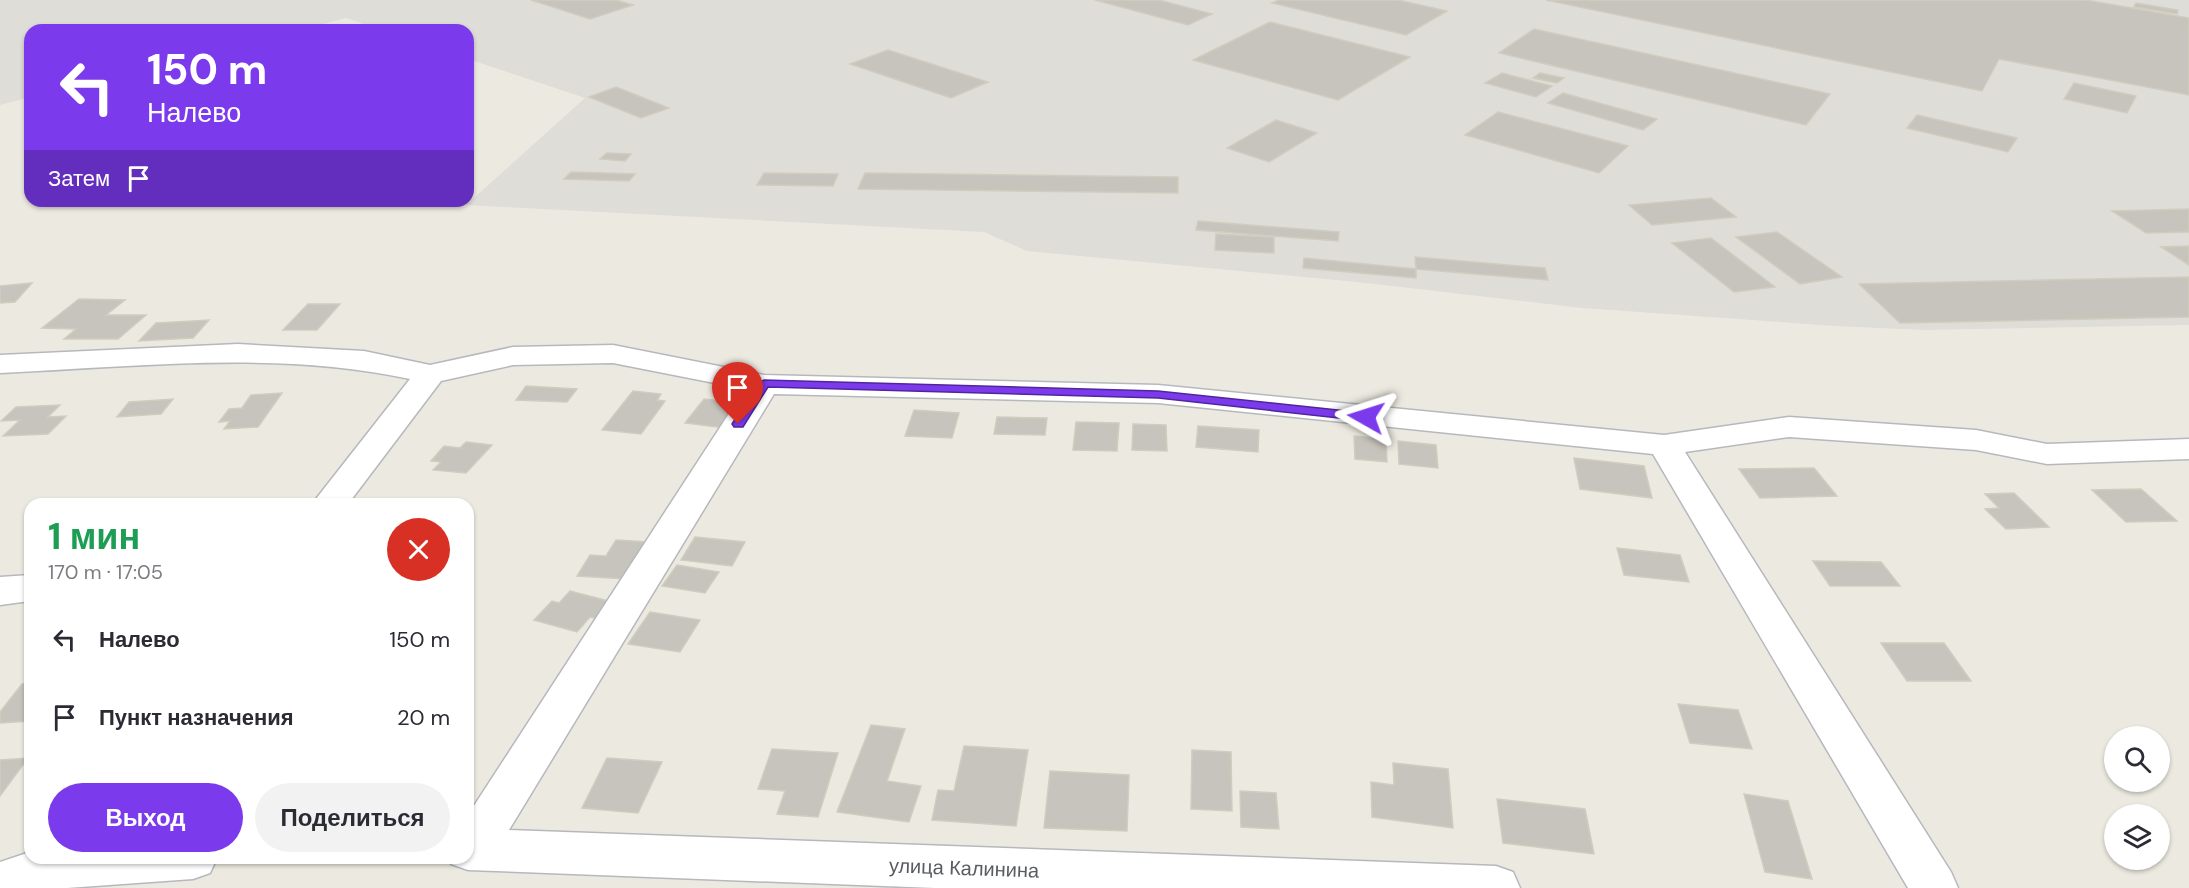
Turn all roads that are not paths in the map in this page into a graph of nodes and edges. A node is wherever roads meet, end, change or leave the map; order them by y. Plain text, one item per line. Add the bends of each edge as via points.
1 (0, 364) edge
2 (430, 374) junction
3 (764, 384) junction
4 (1664, 445) junction
5 (2189, 449) edge
6 (335, 498) edge
7 (24, 589) edge
8 (0, 591) edge
9 (474, 843) edge
10 (474, 849) edge
11 (50, 864) edge
12 (0, 884) edge
13 (1496, 888) edge
14 (1934, 888) edge

1 - 2 street via 238,353 364,360
2 - 3 street via 513,356 614,354
2 - 6 street
3 - 4 street via 1158,394
3 - 9 street
4 - 5 street via 1789,427 1976,440 2047,454
4 - 14 street
7 - 8 street
10 - 13 street, улица Калинина
11 - 12 street

